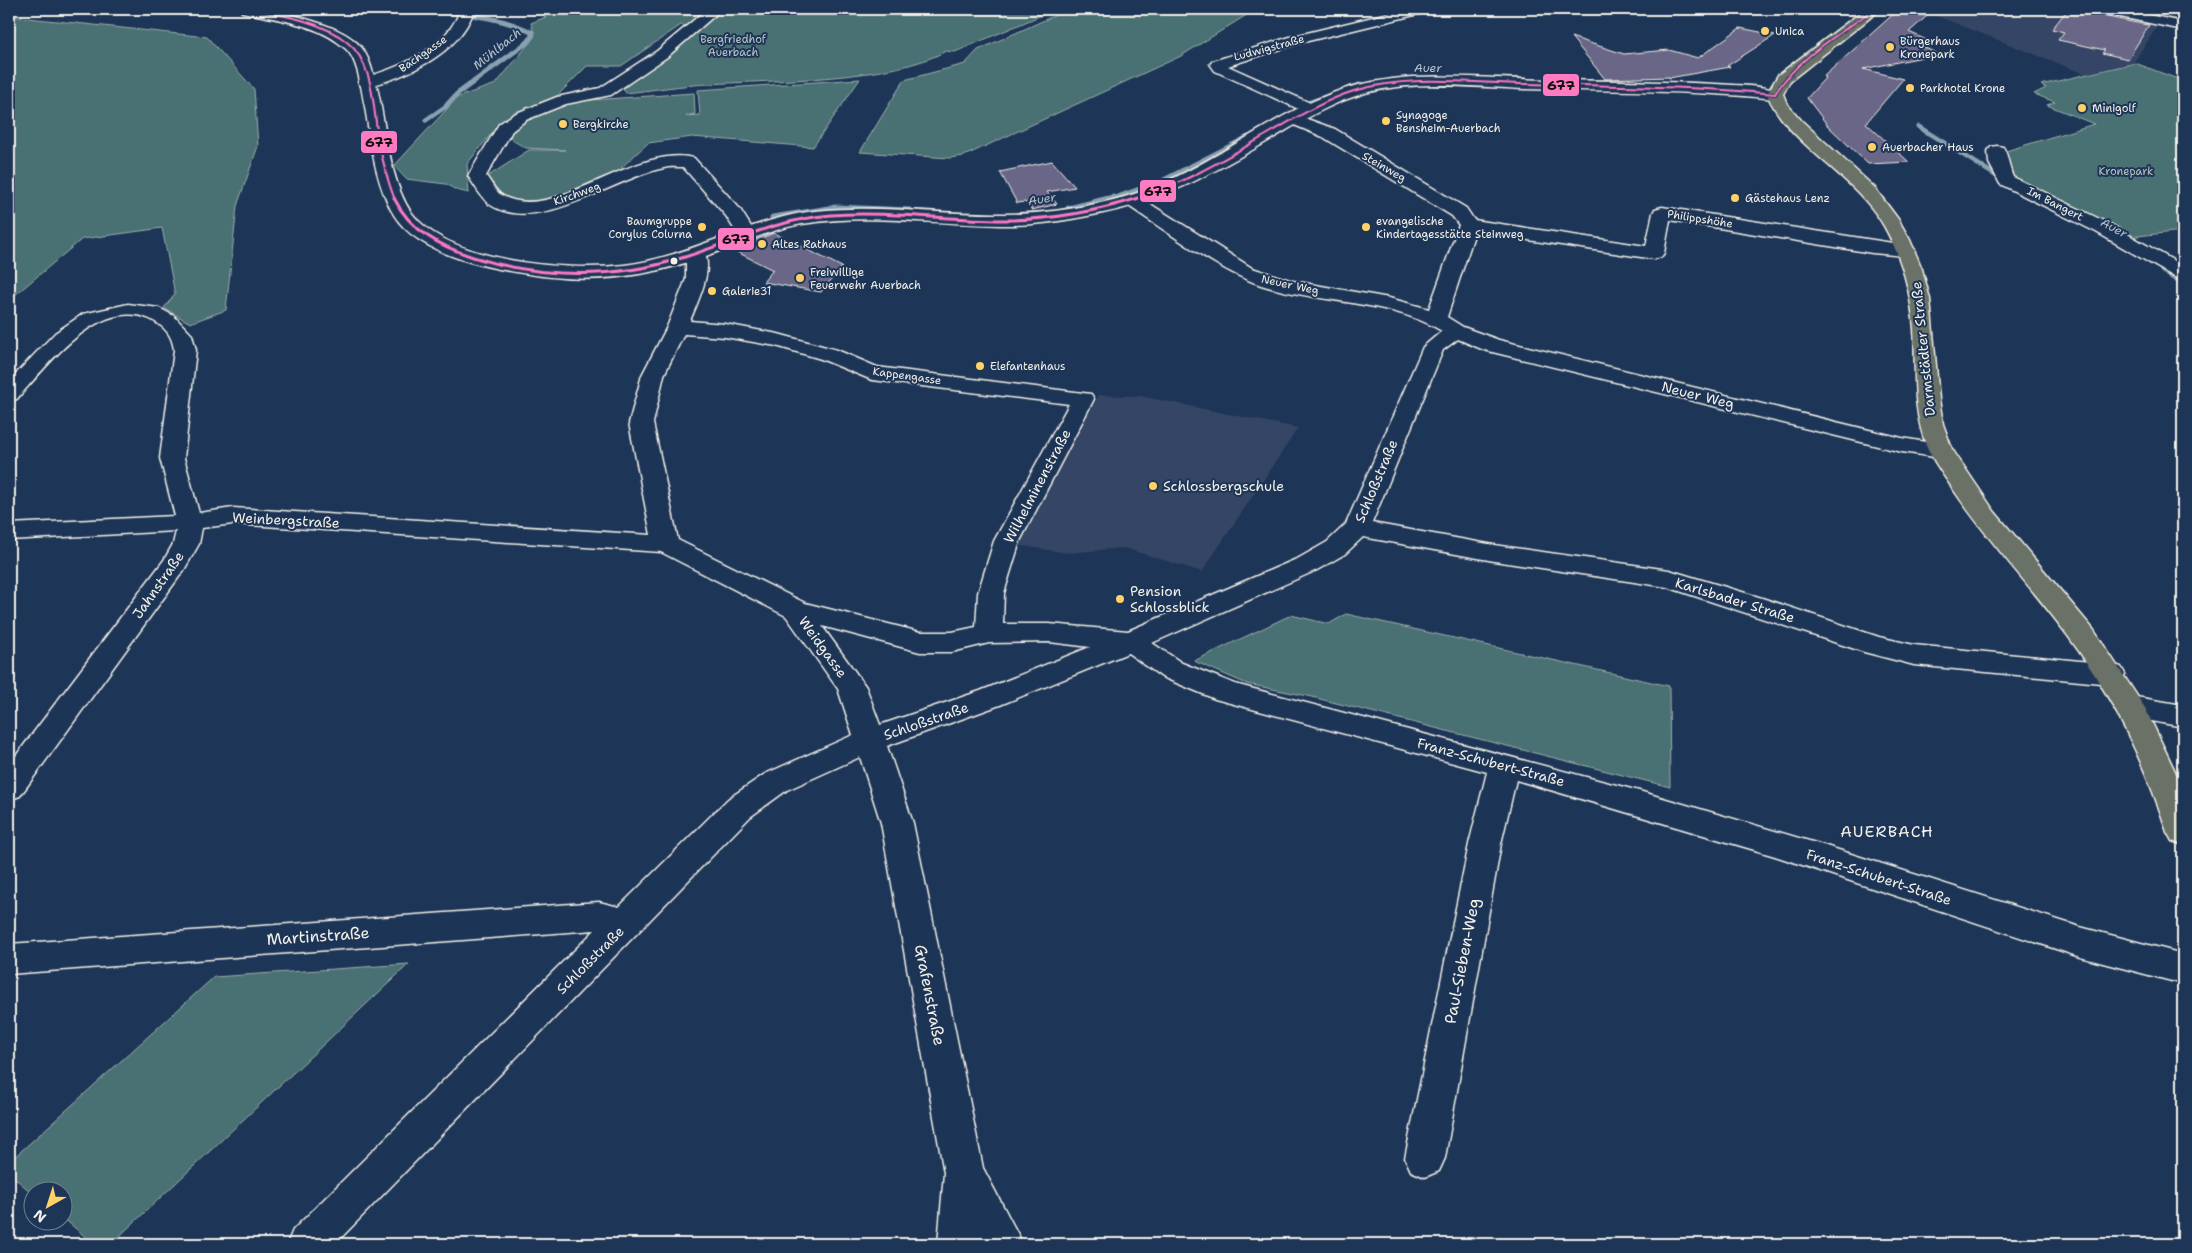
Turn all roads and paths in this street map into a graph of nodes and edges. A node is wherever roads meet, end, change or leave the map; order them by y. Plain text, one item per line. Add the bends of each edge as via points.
1 (247, 9) edge
2 (715, 9) edge
3 (1422, 9) edge
4 (1874, 9) edge
5 (2101, 9) edge
6 (1395, 11) edge
7 (464, 14) edge
8 (2183, 26) edge
9 (366, 82) junction
10 (1775, 94) junction
11 (1311, 109) junction
12 (1293, 119) junction
13 (1997, 151) dead end
14 (1133, 201) junction
15 (1468, 225) junction
16 (746, 233) junction
17 (1905, 250) junction
18 (696, 254) junction
19 (2183, 274) edge
20 (1436, 319) junction
21 (677, 327) junction
22 (1456, 331) junction
23 (9, 394) edge
24 (1083, 399) joint
25 (1941, 451) junction
26 (190, 523) junction
27 (1357, 528) junction
28 (9, 532) edge
29 (666, 544) junction
30 (796, 610) junction
31 (989, 634) junction
32 (1131, 641) junction
33 (2111, 674) junction
34 (2130, 707) junction
35 (2183, 716) edge
36 (868, 741) junction
37 (1504, 765) junction
38 (9, 788) edge
39 (2183, 832) edge
40 (627, 923) junction
41 (9, 959) edge
42 (2183, 969) edge
43 (1425, 1158) dead end
44 (964, 1173) junction
45 (308, 1244) edge
46 (958, 1244) edge
47 (1003, 1244) edge

1 - 9 street via 303,22 334,34 357,52
2 - 16 street, Kirchweg via 662,54 605,92 563,100 520,117 505,128 477,176 490,196 502,203 542,206 575,198 639,171 679,160 688,162 733,213
3 - 6 street, Ludwigstraße
4 - 10 main road via 1793,70 1780,82
5 - 8 street
6 - 11 street, Ludwigstraße via 1218,64 1220,68
7 - 9 street, Bachgasse via 440,45 398,72
9 - 18 street via 379,142 406,218 451,248 494,262 558,272 624,270
10 - 11 street via 1698,87 1394,84 1361,88
10 - 17 main road, Darmstädter Straße via 1777,102 1793,121 1876,200
11 - 12 street
12 - 14 street via 1193,175
12 - 15 street, Steinweg via 1329,132 1459,212
13 - 19 street, Im Bangert via 1998,163 2006,180 2110,232
14 - 16 street via 1067,215 1018,220 834,214 794,220
14 - 20 street, Neuer Weg via 1260,279 1384,301
15 - 17 street, Philippshöhe via 1654,253 1662,213
15 - 20 street
16 - 18 street
17 - 25 main road, Darmstädter Straße via 1919,289 1928,408 1932,430
18 - 21 street via 696,279
20 - 22 street
21 - 24 street, Kappengasse via 710,327 769,340 853,363 872,373
21 - 29 street via 653,374 641,423
22 - 25 street, Neuer Weg via 1492,345 1902,445
22 - 27 street, Schloßstraße via 1434,347
23 - 26 street via 72,329 83,323 129,310 160,315 172,323 184,339 185,350 172,458 176,483
24 - 31 street, Wilhelminenstraße via 1007,540 991,593
25 - 33 main road, Darmstädter Straße via 1983,515 2065,612
26 - 28 street
26 - 29 street, Weinbergstraße via 233,516
26 - 38 street, Jahnstraße via 186,544 176,564
27 - 32 street, Schloßstraße via 1336,548 1308,564
27 - 33 street, Karlsbader Straße via 1494,553 1669,579 1914,655
29 - 30 street, Weidgasse
30 - 31 street via 920,642 952,642
30 - 36 street, Weidgasse via 852,687
31 - 32 street via 1048,633
32 - 36 street, Schloßstraße via 990,698
32 - 37 street, Franz-Schubert-Straße via 1139,650 1173,670 1233,694
33 - 34 main road, Darmstädter Straße
34 - 35 street
34 - 39 main road, Darmstädter Straße via 2158,764
36 - 40 street, Schloßstraße via 776,782 739,808
36 - 44 street, Grafenstraße via 897,824
37 - 42 street, Franz-Schubert-Straße via 1778,844 2009,920
37 - 43 street, Paul-Sieben-Weg via 1484,844
40 - 41 street, Martinstraße via 599,916
40 - 45 street, Schloßstraße
44 - 46 street
44 - 47 street, Grafenstraße

